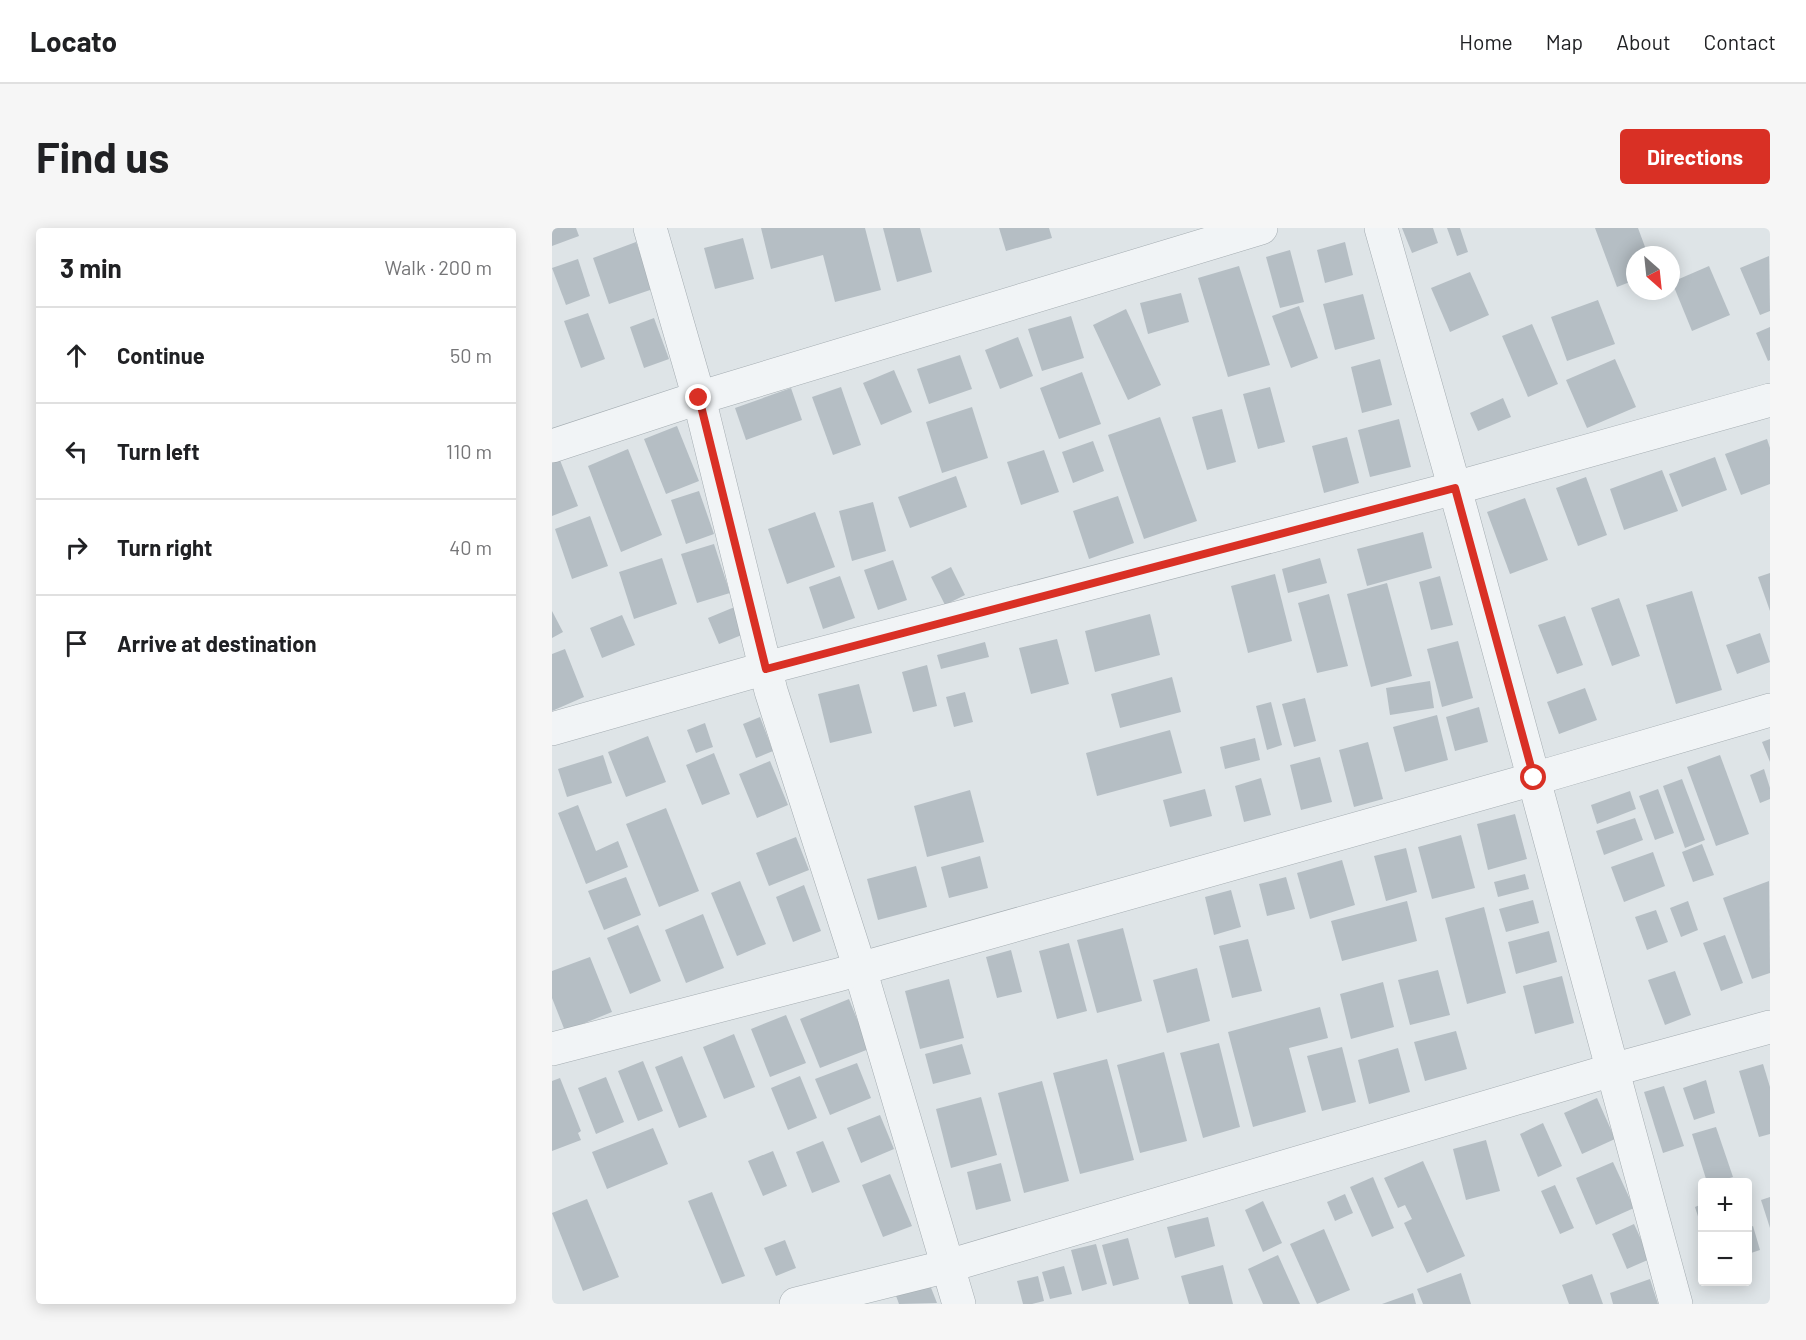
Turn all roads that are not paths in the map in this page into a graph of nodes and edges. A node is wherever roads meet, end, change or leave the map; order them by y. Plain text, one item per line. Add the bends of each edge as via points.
1 (650, 228) edge
2 (1261, 228) edge
3 (1381, 228) edge
4 (699, 398) junction
5 (1770, 400) edge
6 (552, 446) edge
7 (1455, 488) junction
8 (766, 669) junction
9 (1770, 710) edge
10 (552, 729) edge
11 (1534, 778) junction
12 (860, 969) junction
13 (1770, 1027) edge
14 (552, 1049) edge
15 (1612, 1070) junction
16 (948, 1266) junction
17 (796, 1304) edge
18 (958, 1304) edge
19 (1676, 1304) edge

1 - 4 street
2 - 4 street
3 - 7 street
4 - 6 street
4 - 8 street
5 - 7 street
7 - 8 street
7 - 11 street
8 - 10 street
8 - 12 street
9 - 11 street
11 - 12 street
11 - 15 street
12 - 14 street
12 - 16 street
13 - 15 street
15 - 16 street
15 - 19 street
16 - 17 street
16 - 18 street

